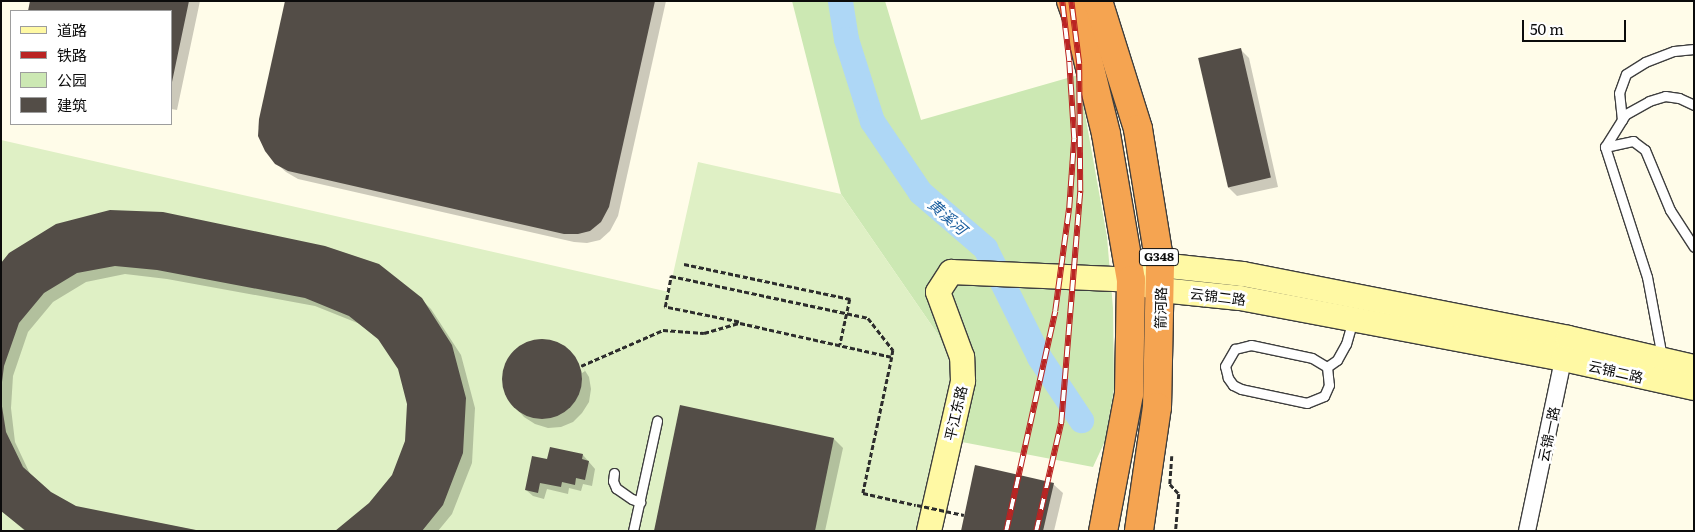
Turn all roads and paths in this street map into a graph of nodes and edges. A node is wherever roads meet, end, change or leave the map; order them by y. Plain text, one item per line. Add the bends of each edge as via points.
1 (1071, 1) edge
2 (1098, 1) edge
3 (1694, 49) edge
4 (1694, 105) edge
5 (1622, 120) junction
6 (1605, 147) junction
7 (1694, 247) edge
8 (684, 264) dead end
9 (1160, 277) junction
10 (1131, 280) junction
11 (847, 314) junction
12 (1353, 319) junction
13 (740, 323) junction
14 (840, 345) junction
15 (1565, 348) junction
16 (892, 357) junction
17 (1663, 360) junction
18 (581, 366) dead end
19 (1327, 367) junction
20 (1694, 367) edge
21 (1694, 388) edge
22 (656, 421) dead end
23 (1172, 455) dead end
24 (1118, 459) junction
25 (614, 473) dead end
26 (640, 502) junction
27 (964, 515) dead end
28 (1141, 527) edge
29 (633, 531) edge
30 (929, 531) edge
31 (1089, 531) edge
32 (1104, 531) edge
33 (1176, 531) edge
34 (1527, 531) edge

1 - 10 highway, G348 via 1106,134
2 - 9 highway, 箭河路 / G348 via 1138,129
3 - 5 lane via 1674,51 1645,62 1626,74 1619,93
4 - 5 lane via 1665,96 1649,101 1626,114
5 - 6 lane
6 - 7 lane via 1634,140 1645,150 1670,210
6 - 17 lane via 1647,277
8 - 11 path via 850,299
9 - 10 main road
9 - 12 main road, 云锦二路 via 1240,298
9 - 15 main road, 云锦二路 via 1244,274
9 - 28 highway, 箭河路 / G348 via 1157,407
10 - 24 highway, G348 via 1129,394
10 - 30 main road, 平江东路 via 951,272 938,292 962,357 963,381
11 - 13 path via 671,276 665,307
11 - 14 path
11 - 16 path via 868,318 893,350
12 - 15 main road, 云锦二路
12 - 19 lane via 1346,344
13 - 14 path
13 - 18 path via 704,333 663,330
14 - 16 path
15 - 17 main road, 云锦二路
15 - 21 main road, 云锦二路
15 - 34 street, 云锦一路
16 - 27 path, bridge via 862,493
17 - 20 main road, 云锦二路
19 - 19 lane via 1312,358 1251,345 1235,349 1225,366 1234,385 1307,403 1324,396 1329,385
22 - 26 lane
23 - 33 path via 1170,484 1179,494
24 - 31 highway
24 - 32 highway, G348
25 - 26 lane via 616,488
26 - 29 lane

